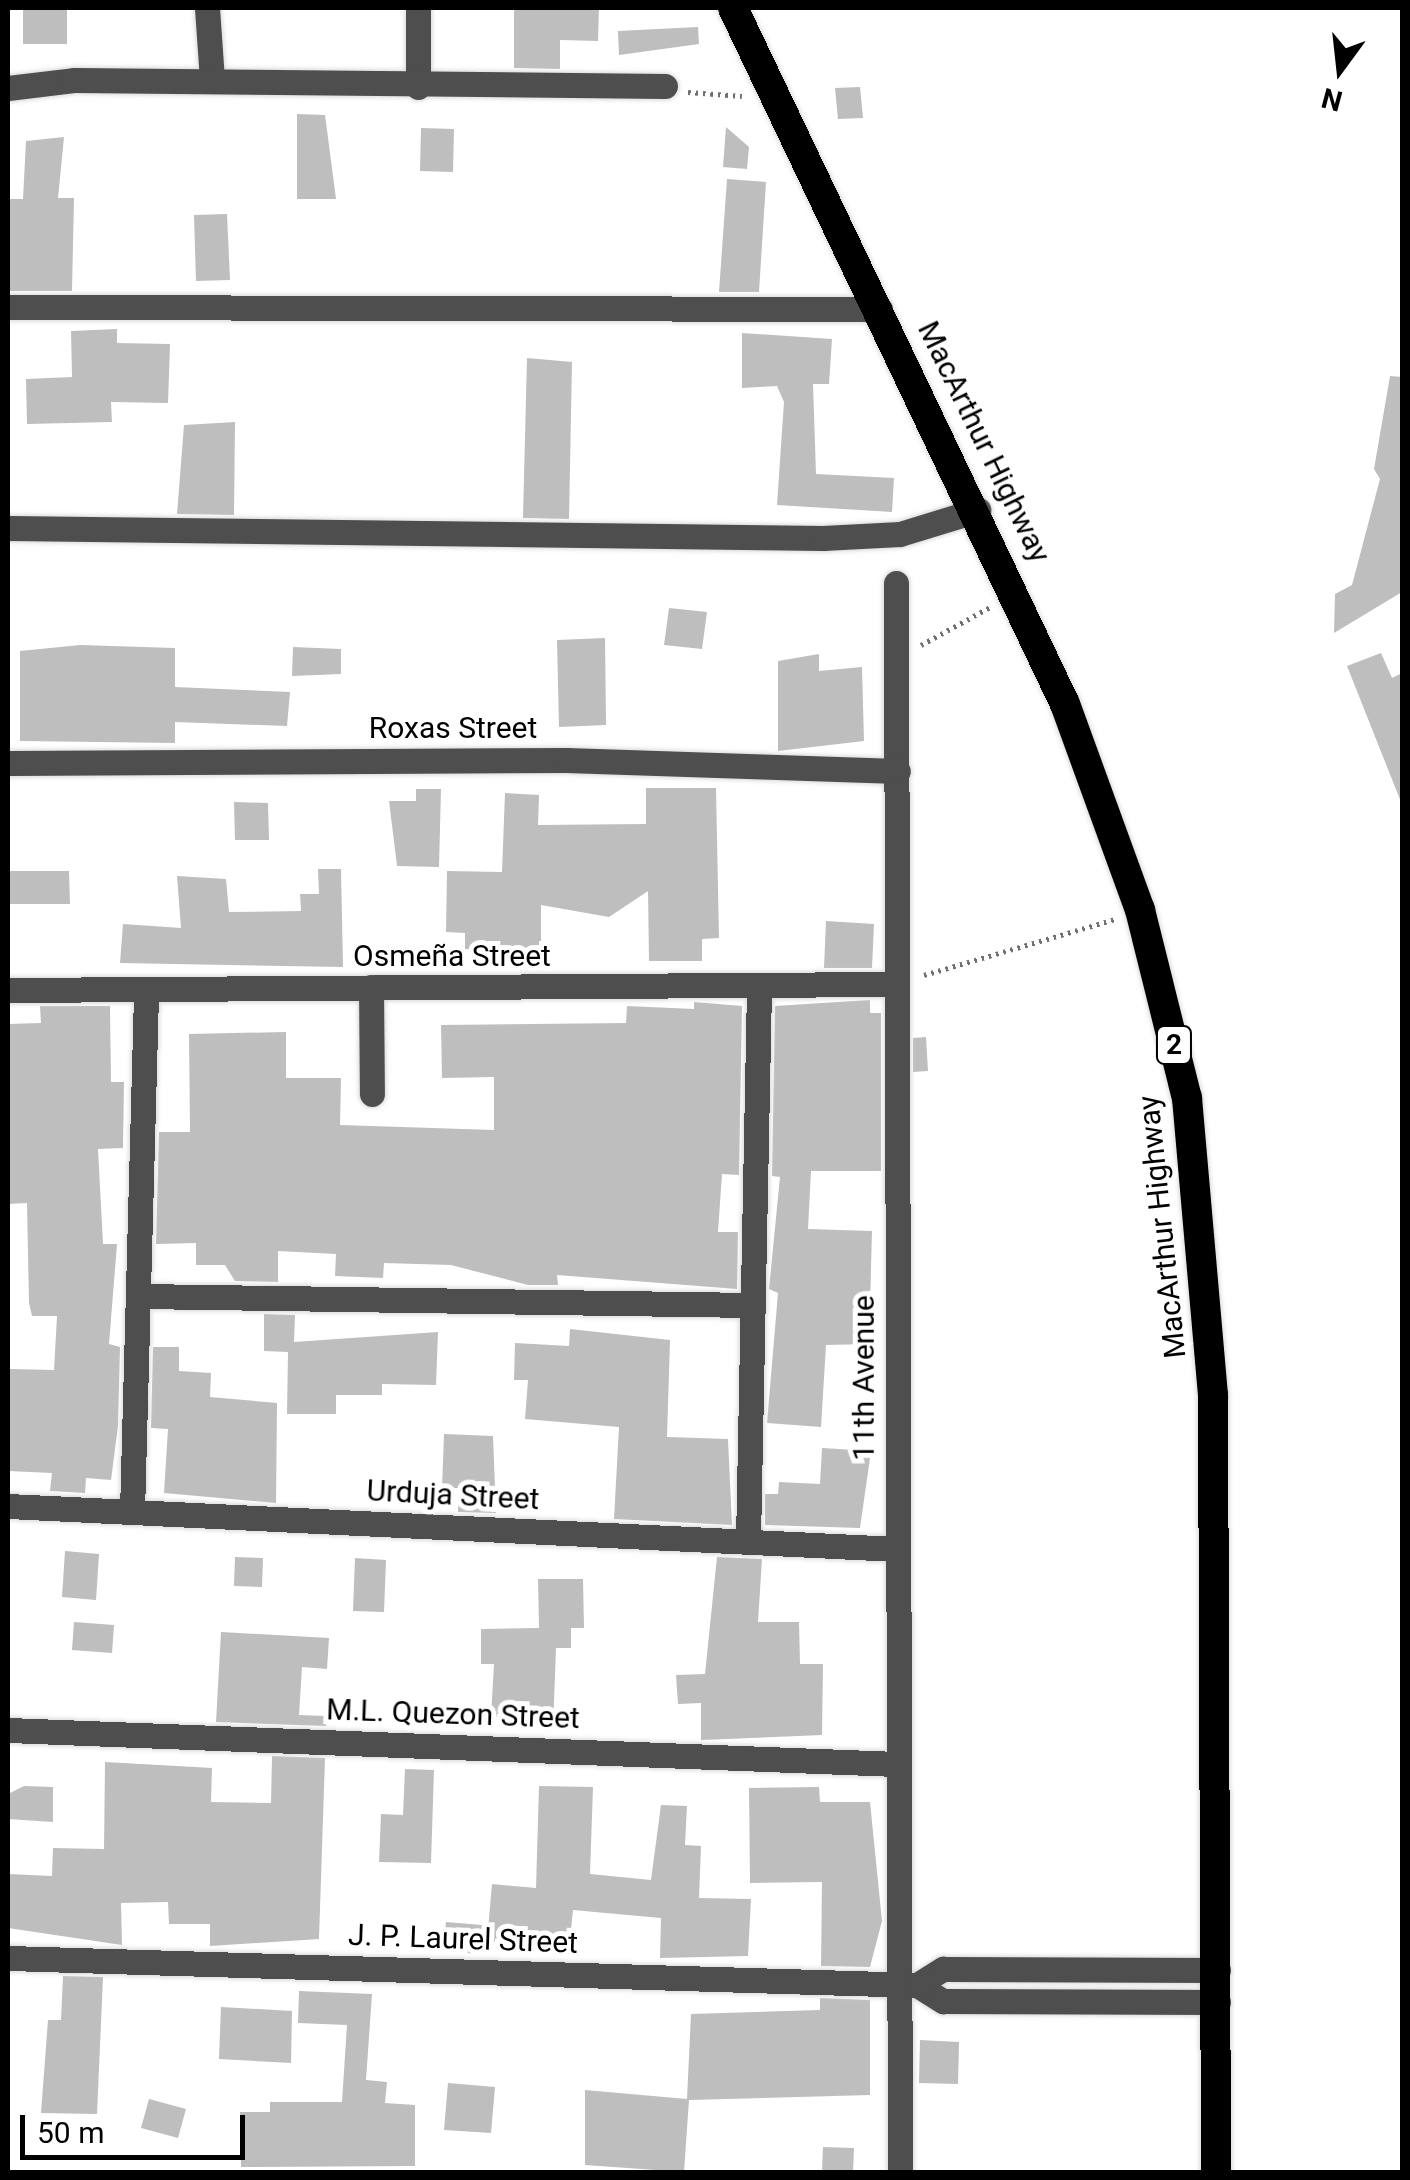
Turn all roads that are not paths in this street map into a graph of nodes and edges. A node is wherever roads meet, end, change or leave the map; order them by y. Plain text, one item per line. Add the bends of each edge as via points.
1 (206, 8) edge
2 (418, 8) edge
3 (734, 8) edge
4 (212, 80) junction
5 (665, 86) road end
6 (418, 87) junction
7 (8, 88) edge
8 (8, 306) edge
9 (880, 308) junction
10 (978, 510) junction
11 (8, 528) edge
12 (896, 584) dead end
13 (8, 763) edge
14 (898, 772) junction
15 (897, 984) junction
16 (371, 987) junction
17 (759, 988) junction
18 (8, 990) edge
19 (146, 994) junction
20 (372, 1094) dead end
21 (139, 1296) junction
22 (752, 1305) junction
23 (8, 1506) edge
24 (132, 1512) junction
25 (748, 1541) junction
26 (896, 1549) junction
27 (8, 1730) edge
28 (896, 1764) junction
29 (8, 1958) edge
30 (1000, 1969) junction
31 (1099, 1969) junction
32 (1218, 1970) junction
33 (907, 1985) junction
34 (1000, 2001) junction
35 (1099, 2002) junction
36 (1218, 2002) junction
37 (900, 2172) edge
38 (1216, 2172) edge

1 - 4 street
2 - 6 street
3 - 9 highway, MacArthur Highway / 2
4 - 6 street
4 - 7 street
5 - 6 street
8 - 9 street
9 - 10 highway, MacArthur Highway / 2
10 - 11 street via 900,534 823,538
10 - 32 highway, MacArthur Highway / 2 via 1015,586 1140,910 1187,1098 1214,1395
12 - 14 street, 11th Avenue
13 - 14 street, Roxas Street via 566,760
14 - 15 street, 11th Avenue
15 - 17 street, Osmeña Street
15 - 26 street, 11th Avenue
16 - 17 street, Osmeña Street
16 - 19 street, Osmeña Street
16 - 20 street
17 - 22 street
18 - 19 street, Osmeña Street
19 - 21 street
21 - 22 street
21 - 24 street
22 - 25 street
23 - 24 street, Urduja Street
24 - 25 street, Urduja Street
25 - 26 street, Urduja Street
26 - 28 street, 11th Avenue
27 - 28 street, M.L. Quezon Street
28 - 33 street, 11th Avenue
29 - 33 street, J. P. Laurel Street
30 - 31 street, J. P. Laurel Street
30 - 33 street, J. P. Laurel Street via 943,1969
30 - 34 street
31 - 32 street, J. P. Laurel Street
31 - 35 street
32 - 36 highway, MacArthur Highway / 2
33 - 34 street, J. P. Laurel Street via 943,2000
33 - 37 street, 11th Avenue
34 - 35 street, J. P. Laurel Street
35 - 36 street, J. P. Laurel Street
36 - 38 highway, MacArthur Highway / 2

